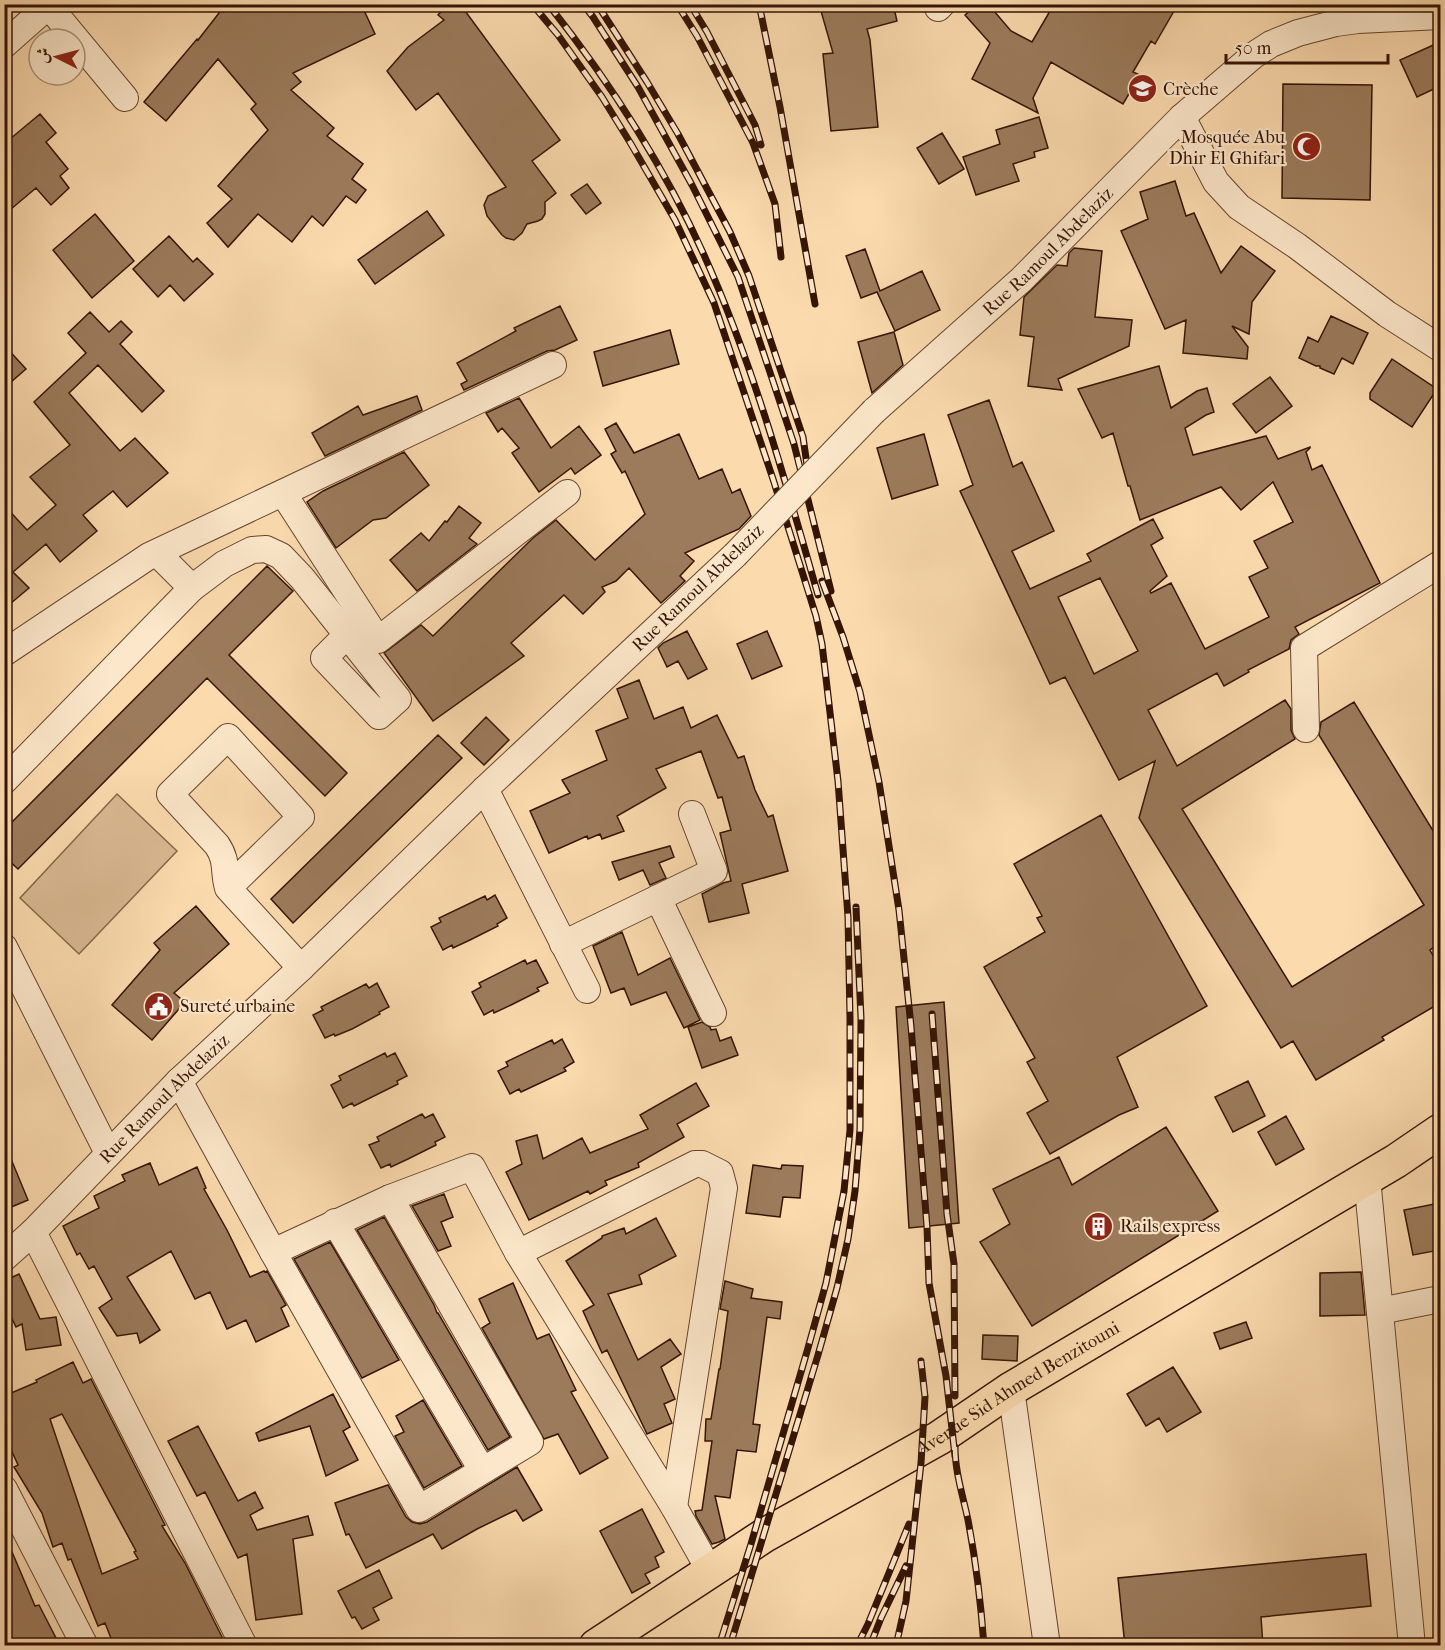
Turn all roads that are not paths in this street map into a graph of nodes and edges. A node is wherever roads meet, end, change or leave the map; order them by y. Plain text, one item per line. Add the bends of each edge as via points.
1 (48, 5) edge
2 (1440, 16) edge
3 (4, 45) edge
4 (125, 98) dead end
5 (1182, 117) junction
6 (1440, 348) edge
7 (554, 364) dead end
8 (283, 493) junction
9 (567, 493) dead end
10 (157, 553) junction
11 (1440, 564) edge
12 (192, 588) junction
13 (347, 635) dead end
14 (4, 653) edge
15 (1306, 729) dead end
16 (4, 781) edge
17 (485, 789) junction
18 (692, 814) dead end
19 (228, 888) junction
20 (658, 898) junction
21 (563, 944) junction
22 (4, 947) edge
23 (301, 968) junction
24 (587, 990) dead end
25 (713, 1012) dead end
26 (179, 1081) junction
27 (1440, 1131) edge
28 (108, 1153) junction
29 (1367, 1178) junction
30 (390, 1198) junction
31 (335, 1222) junction
32 (33, 1232) junction
33 (273, 1252) junction
34 (518, 1253) junction
35 (4, 1258) edge
36 (1440, 1299) edge
37 (1380, 1311) junction
38 (1011, 1389) junction
39 (482, 1470) junction
40 (4, 1489) edge
41 (674, 1508) junction
42 (710, 1571) junction
43 (85, 1646) edge
44 (244, 1646) edge
45 (596, 1646) edge
46 (1047, 1646) edge
47 (1412, 1646) edge

1 - 3 street
1 - 4 street
2 - 5 street, Rue Ramoul Abdelaziz via 1358,20 1298,33 1254,55
5 - 6 street via 1216,182 1239,207
5 - 17 street, Rue Ramoul Abdelaziz, bridge via 1021,280 874,411 735,555
7 - 8 street
8 - 9 street via 378,640
8 - 10 street
10 - 12 street
10 - 14 street
11 - 15 street via 1304,648
12 - 13 street via 236,557 266,549 291,565
12 - 16 street
17 - 21 street
17 - 23 street, Rue Ramoul Abdelaziz
18 - 20 street via 714,871
19 - 19 street via 223,854 170,794 228,737 301,816
19 - 23 street
20 - 21 street
20 - 25 street
21 - 24 street
22 - 28 street
23 - 26 street, Rue Ramoul Abdelaziz
26 - 28 street, Rue Ramoul Abdelaziz
26 - 33 street
27 - 29 main road, Avenue Sid Ahmed Benzitouni
28 - 32 street, Rue Ramoul Abdelaziz
29 - 37 street
29 - 38 main road, Avenue Sid Ahmed Benzitouni
30 - 31 street
30 - 34 street via 472,1167
30 - 39 street via 530,1442
31 - 33 street
31 - 39 street
32 - 35 street, Rue Ramoul Abdelaziz
32 - 44 street
33 - 39 street via 419,1509
34 - 41 street
34 - 41 street via 695,1164 720,1173 724,1188
36 - 37 street
37 - 47 street
38 - 42 main road, Avenue Sid Ahmed Benzitouni via 939,1438 765,1535
38 - 46 street
40 - 43 street
41 - 42 street
42 - 45 main road, Avenue Sid Ahmed Benzitouni

